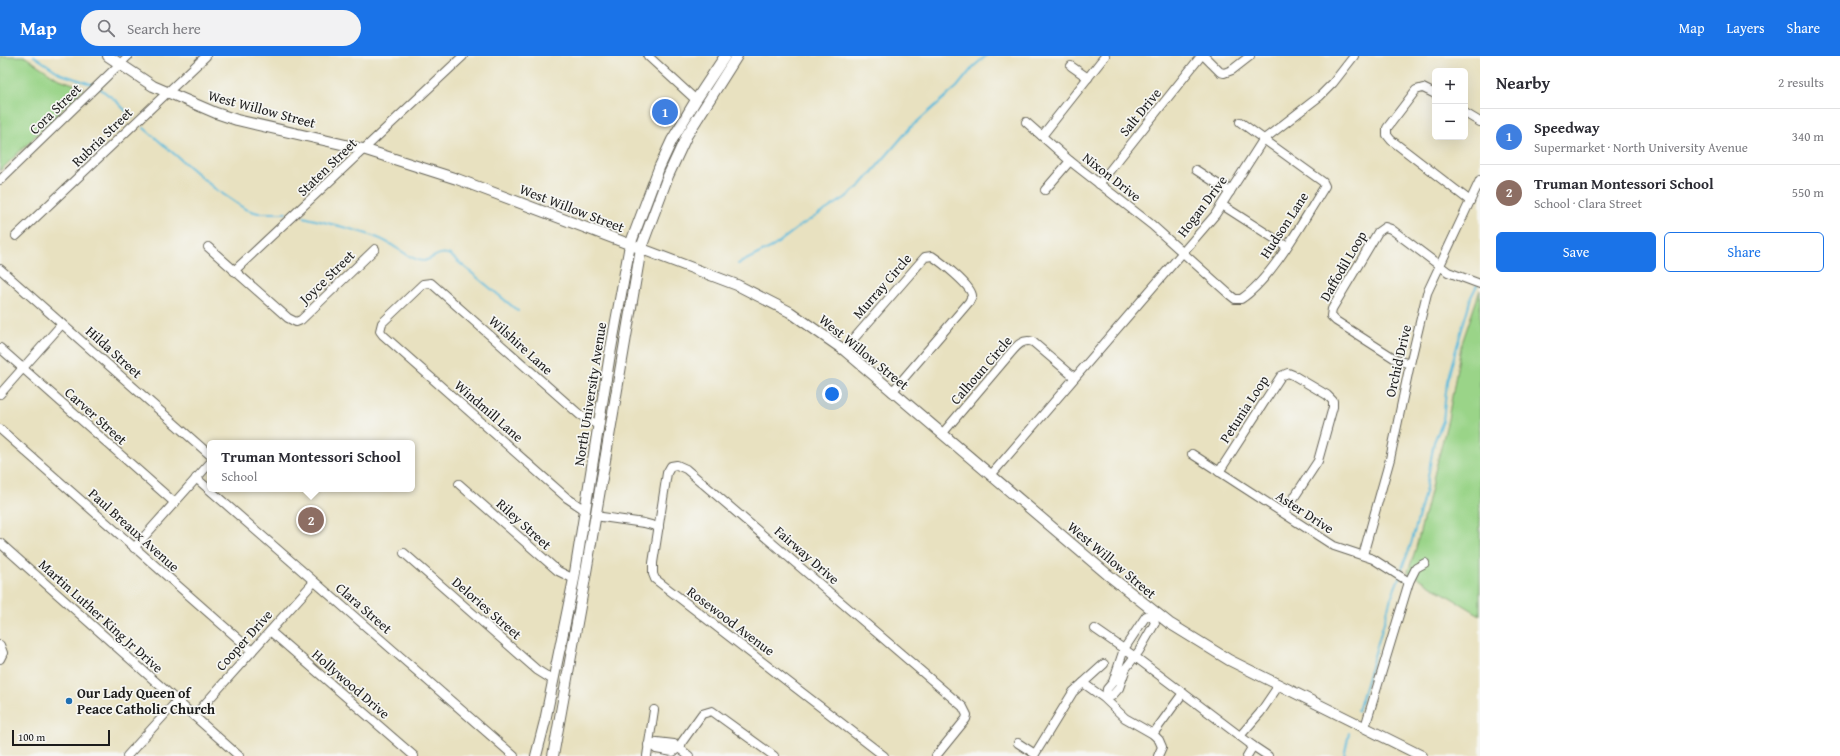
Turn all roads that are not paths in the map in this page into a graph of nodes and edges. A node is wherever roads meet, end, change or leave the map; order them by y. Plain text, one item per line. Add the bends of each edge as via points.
1 (108, 56) edge
2 (128, 56) edge
3 (206, 56) edge
4 (463, 56) edge
5 (648, 56) edge
6 (725, 56) edge
7 (737, 56) edge
8 (1105, 56) edge
9 (1201, 56) edge
10 (1204, 56) edge
11 (1250, 56) edge
12 (1354, 56) edge
13 (119, 64) junction
14 (1071, 66) dead end
15 (1088, 78) junction
16 (167, 92) junction
17 (1432, 92) edge
18 (696, 100) junction
19 (1468, 115) edge
20 (1026, 122) dead end
21 (1240, 122) dead end
22 (1480, 122) edge
23 (1042, 136) junction
24 (1263, 140) junction
25 (363, 149) junction
26 (1070, 161) junction
27 (1196, 170) dead end
28 (0, 180) edge
29 (1480, 180) edge
30 (1099, 184) junction
31 (1046, 190) dead end
32 (1230, 192) junction
33 (1470, 201) junction
34 (1222, 205) junction
35 (16, 236) dead end
36 (630, 245) junction
37 (1286, 246) junction
38 (208, 247) dead end
39 (641, 248) junction
40 (375, 249) dead end
41 (1183, 252) junction
42 (1440, 267) junction
43 (0, 269) edge
44 (234, 271) junction
45 (1477, 283) edge
46 (62, 324) junction
47 (380, 328) joint
48 (0, 348) edge
49 (844, 350) junction
50 (1410, 364) junction
51 (23, 368) junction
52 (1074, 377) junction
53 (892, 392) junction
54 (0, 394) edge
55 (598, 425) junction
56 (0, 429) edge
57 (609, 431) junction
58 (942, 434) junction
59 (207, 452) edge
60 (1192, 454) dead end
61 (207, 466) edge
62 (1219, 472) junction
63 (991, 476) junction
64 (196, 478) junction
65 (459, 484) dead end
66 (207, 488) edge
67 (212, 492) edge
68 (174, 503) junction
69 (585, 510) junction
70 (1284, 513) junction
71 (595, 516) junction
72 (659, 527) junction
73 (0, 544) edge
74 (134, 548) junction
75 (404, 553) dead end
76 (1364, 555) junction
77 (1425, 563) dead end
78 (574, 579) junction
79 (314, 582) junction
80 (1409, 582) junction
81 (1153, 614) junction
82 (1095, 630) dead end
83 (270, 631) junction
84 (1132, 637) junction
85 (1145, 639) junction
86 (0, 646) edge
87 (1124, 649) junction
88 (252, 652) junction
89 (1134, 656) junction
90 (0, 660) edge
91 (1104, 664) dead end
92 (553, 680) junction
93 (1083, 682) junction
94 (1279, 685) junction
95 (566, 687) junction
96 (1183, 693) junction
97 (1105, 697) junction
98 (178, 701) junction
99 (654, 710) dead end
100 (194, 716) junction
101 (545, 721) junction
102 (1365, 727) junction
103 (1152, 734) junction
104 (1240, 736) junction
105 (1018, 743) dead end
106 (650, 745) junction
107 (1253, 746) junction
108 (679, 749) junction
109 (554, 752) edge
110 (1037, 755) edge
111 (127, 756) edge
112 (239, 756) edge
113 (414, 756) edge
114 (514, 756) edge
115 (536, 756) edge
116 (647, 756) edge
117 (689, 756) edge
118 (774, 756) edge
119 (884, 756) edge
120 (936, 756) edge
121 (1158, 756) edge
122 (1247, 756) edge
123 (1268, 756) edge
124 (1422, 756) edge

1 - 13 main road, West Willow Street
2 - 13 street, Cora Street
3 - 16 street, Rubria Street
4 - 25 street, Staten Street
5 - 18 street
6 - 18 main road, North University Avenue
7 - 39 main road, North University Avenue via 686,135
8 - 15 street
9 - 30 street, Salt Drive
10 - 11 street via 1224,73
12 - 24 street, Hogan Drive via 1320,96
13 - 16 main road, West Willow Street
13 - 28 street, Cora Street
14 - 15 street
15 - 23 street
16 - 25 main road, West Willow Street via 237,120
16 - 35 street, Rubria Street
17 - 33 street via 1423,88 1416,90 1387,128 1387,135
18 - 36 main road, North University Avenue via 666,154
19 - 22 street
20 - 23 street, Nixon Drive
21 - 24 street, Hudson Lane
23 - 26 street, Nixon Drive
24 - 32 street, Hogan Drive
24 - 37 street, Hudson Lane via 1323,182 1325,186
25 - 36 main road, West Willow Street via 457,179
25 - 44 street, Staten Street
26 - 30 street, Nixon Drive
26 - 31 street
27 - 32 street
29 - 33 street, Orchid Drive
30 - 41 street, Nixon Drive
32 - 34 street, Hogan Drive
33 - 42 street, Orchid Drive
34 - 37 street
34 - 41 street, Hogan Drive
36 - 39 main road, West Willow Street
36 - 55 main road, North University Avenue
37 - 41 street, Hudson Lane via 1275,264 1241,299 1230,295
38 - 44 street
39 - 49 main road, West Willow Street via 760,296 790,312
39 - 57 main road, North University Avenue
40 - 44 street, Joyce Street via 296,322
41 - 52 street, Hogan Drive
42 - 45 street, Daffodil Loop
42 - 50 street, Orchid Drive via 1427,293
42 - 50 street, Daffodil Loop via 1385,227 1376,235 1332,309 1331,316 1336,321 1397,360
43 - 46 street, Hilda Street
46 - 51 street
46 - 59 street, Hilda Street
47 - 55 street, Wilshire Lane via 384,319 427,283 431,283 580,415
47 - 69 street, Windmill Lane via 383,335 567,498
48 - 51 street, Carver Street
49 - 53 main road, West Willow Street
49 - 53 street, Murray Circle via 925,257 932,256 945,266 970,288 971,299
50 - 76 street, Orchid Drive via 1390,459
51 - 54 street
51 - 68 street, Carver Street
52 - 58 street, Calhoun Circle via 1033,342 1024,341
52 - 63 street
53 - 58 main road, West Willow Street
55 - 57 main road
55 - 69 main road, North University Avenue
56 - 74 street, Paul Breaux Avenue
57 - 71 main road, North University Avenue
58 - 63 main road, West Willow Street
60 - 62 street, Aster Drive
61 - 64 street
62 - 70 street, Aster Drive
62 - 70 street, Petunia Loop via 1281,376 1288,373 1293,375 1327,395 1333,401 1333,408 1318,461
63 - 81 main road, West Willow Street
64 - 66 street, Clara Street
64 - 68 street
65 - 78 street, Riley Street via 558,572
67 - 79 street, Clara Street
68 - 74 street
69 - 78 main road, North University Avenue
70 - 76 street, Aster Drive via 1334,546
71 - 72 street
71 - 95 main road, North University Avenue
72 - 119 street, Rosewood Avenue via 652,570 659,583
72 - 120 street, Fairway Drive via 668,470 674,465 680,466 963,707 967,715 964,723
73 - 98 street, Martin Luther King Jr Drive
74 - 88 street, Paul Breaux Avenue
75 - 92 street, Delories Street via 537,670
76 - 80 street, Aster Drive
77 - 80 street via 1416,568
78 - 92 main road, North University Avenue
79 - 83 street, Cooper Drive
79 - 114 street, Clara Street
80 - 102 street
81 - 84 street via 1146,616
81 - 85 street via 1154,622
81 - 94 main road, West Willow Street via 1208,648
82 - 87 street
83 - 88 street, Cooper Drive
83 - 113 street, Hollywood Drive
84 - 85 street via 1136,642
84 - 87 street
85 - 89 street
86 - 90 street via 3,653
87 - 89 street
87 - 97 street via 1114,682
88 - 100 street, Cooper Drive
89 - 96 street
89 - 97 street via 1126,668 1119,688 1112,696
91 - 93 street
92 - 95 main road
92 - 101 main road, North University Avenue
93 - 97 street
93 - 110 street via 1073,692
94 - 102 main road, West Willow Street
94 - 104 street
95 - 109 main road, North University Avenue
96 - 103 street
96 - 104 street
97 - 103 street via 1125,718
98 - 100 street, Martin Luther King Jr Drive
98 - 111 street
99 - 106 street
100 - 112 street, Martin Luther King Jr Drive
101 - 109 main road via 551,725
101 - 115 main road, North University Avenue
102 - 124 main road, West Willow Street
103 - 121 street via 1162,746
104 - 107 street
105 - 110 street
106 - 108 street via 656,749 666,747 673,752
106 - 116 street
107 - 122 street
107 - 123 street
108 - 117 street
108 - 118 street via 702,714 712,711

